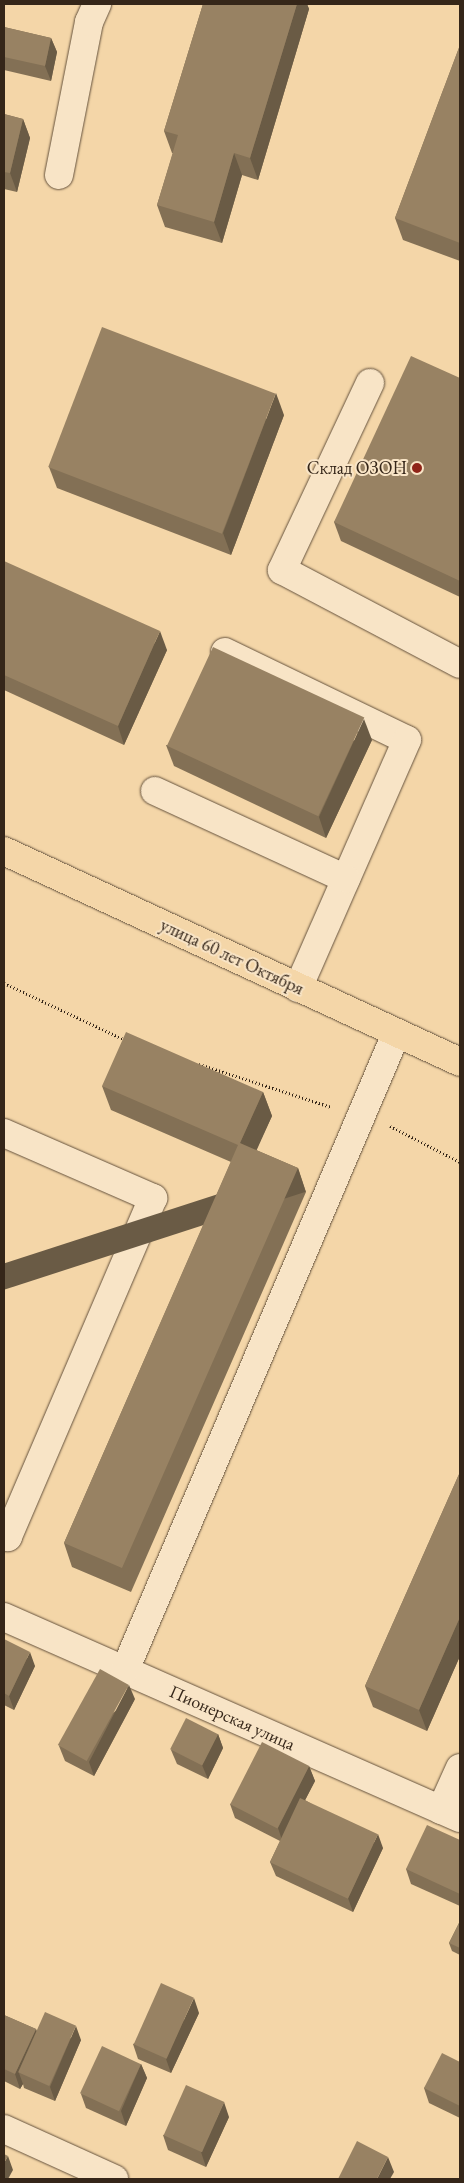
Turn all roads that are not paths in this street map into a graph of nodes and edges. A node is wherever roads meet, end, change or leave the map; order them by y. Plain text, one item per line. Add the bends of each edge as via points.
1 (97, 4) edge
2 (59, 175) dead end
3 (370, 383) dead end
4 (226, 652) edge
5 (460, 664) edge
6 (155, 791) dead end
7 (4, 851) edge
8 (346, 879) junction
9 (298, 988) junction
10 (396, 1034) junction
11 (460, 1062) edge
12 (4, 1133) edge
13 (4, 1535) edge
14 (4, 1617) edge
15 (125, 1670) junction
16 (460, 1768) edge
17 (451, 1814) edge
18 (4, 2129) edge
19 (114, 2179) edge

1 - 2 street via 89,22
3 - 5 street via 282,570
4 - 8 street via 407,740
6 - 8 street
7 - 9 main road, улица 60 лет Октября
8 - 9 street
9 - 10 main road, улица 60 лет Октября
10 - 11 main road, улица 60 лет Октября
10 - 15 street
12 - 13 street via 153,1198 8,1537
14 - 15 street, Пионерская улица
15 - 17 street, Пионерская улица
16 - 17 street
18 - 19 street

